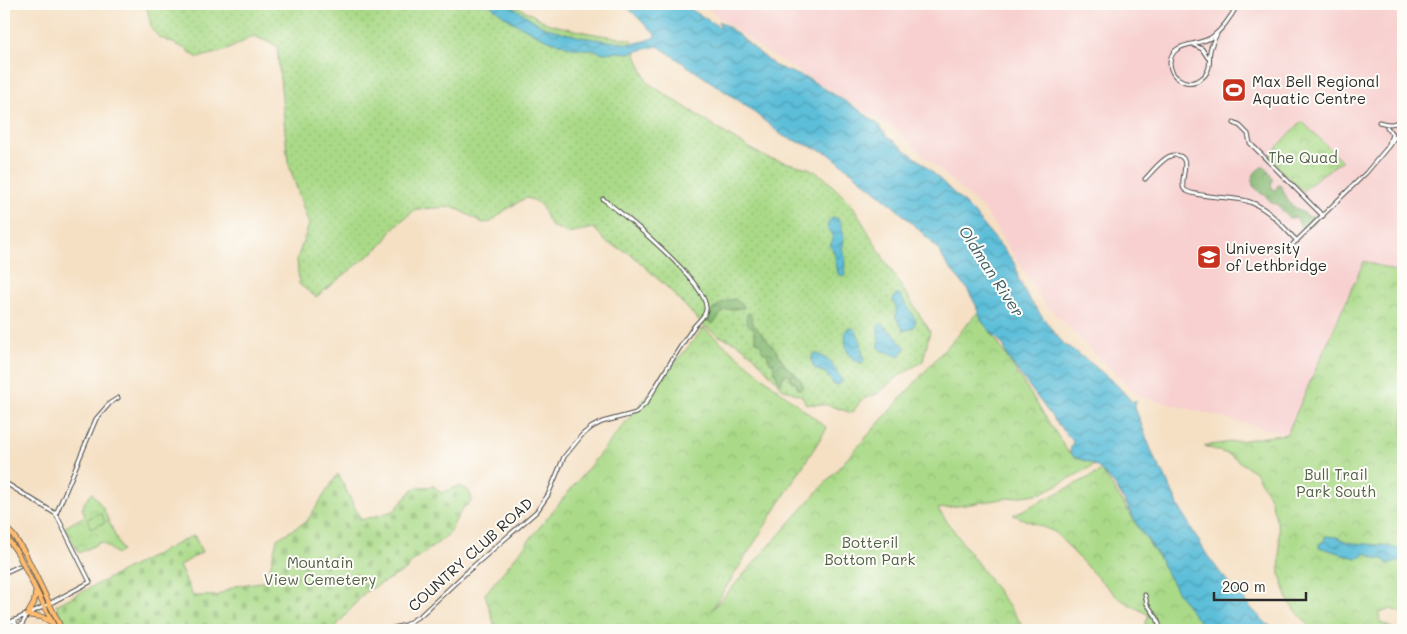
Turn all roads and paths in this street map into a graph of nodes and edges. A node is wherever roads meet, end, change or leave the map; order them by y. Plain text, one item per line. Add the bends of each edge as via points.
1 (1057, 4) edge
2 (1061, 4) edge
3 (1238, 4) edge
4 (1217, 34) junction
5 (1188, 44) junction
6 (1209, 60) junction
7 (1403, 119) edge
8 (1380, 122) dead end
9 (1234, 123) dead end
10 (1403, 126) edge
11 (1387, 127) dead end
12 (1387, 148) junction
13 (1145, 179) dead end
14 (603, 199) dead end
15 (1323, 216) junction
16 (1297, 241) junction
17 (1289, 248) dead end
18 (118, 398) dead end
19 (4, 482) edge
20 (56, 514) junction
21 (4, 526) edge
22 (4, 534) edge
23 (19, 566) dead end
24 (4, 573) edge
25 (36, 589) junction
26 (1145, 595) dead end
27 (47, 605) junction
28 (27, 615) junction
29 (14, 620) junction
30 (53, 624) junction
31 (4, 625) edge
32 (20, 630) edge
33 (56, 630) edge
34 (62, 630) edge
35 (386, 630) edge
36 (1161, 630) edge

1 - 2 street
3 - 4 street
4 - 5 street via 1206,41
4 - 6 street
5 - 6 street via 1202,49
5 - 6 street via 1176,50 1171,58 1171,70 1178,79 1187,83 1200,80 1206,73
7 - 8 street via 1389,125
9 - 15 street via 1248,134 1250,143
10 - 12 street
11 - 12 street via 1392,134
12 - 15 street
13 - 16 street via 1169,156 1179,157 1185,164 1182,183 1186,192 1240,199 1259,206
14 - 35 street, COUNTRY CLUB ROAD via 638,226 682,269 703,298 706,306 704,315 640,410 602,422 582,435 564,457 548,495 537,511 421,614 405,625
15 - 16 street
16 - 17 street
18 - 20 street via 110,402 96,419
19 - 20 street
20 - 27 street via 90,582
21 - 27 main road via 25,553
22 - 25 main road via 18,552
23 - 24 street
25 - 27 main road
25 - 28 main road via 34,603
26 - 36 street
27 - 28 street
27 - 30 main road
27 - 34 main road
28 - 29 street
28 - 30 main road via 42,617
28 - 32 street
29 - 31 street
29 - 32 street
30 - 33 main road

